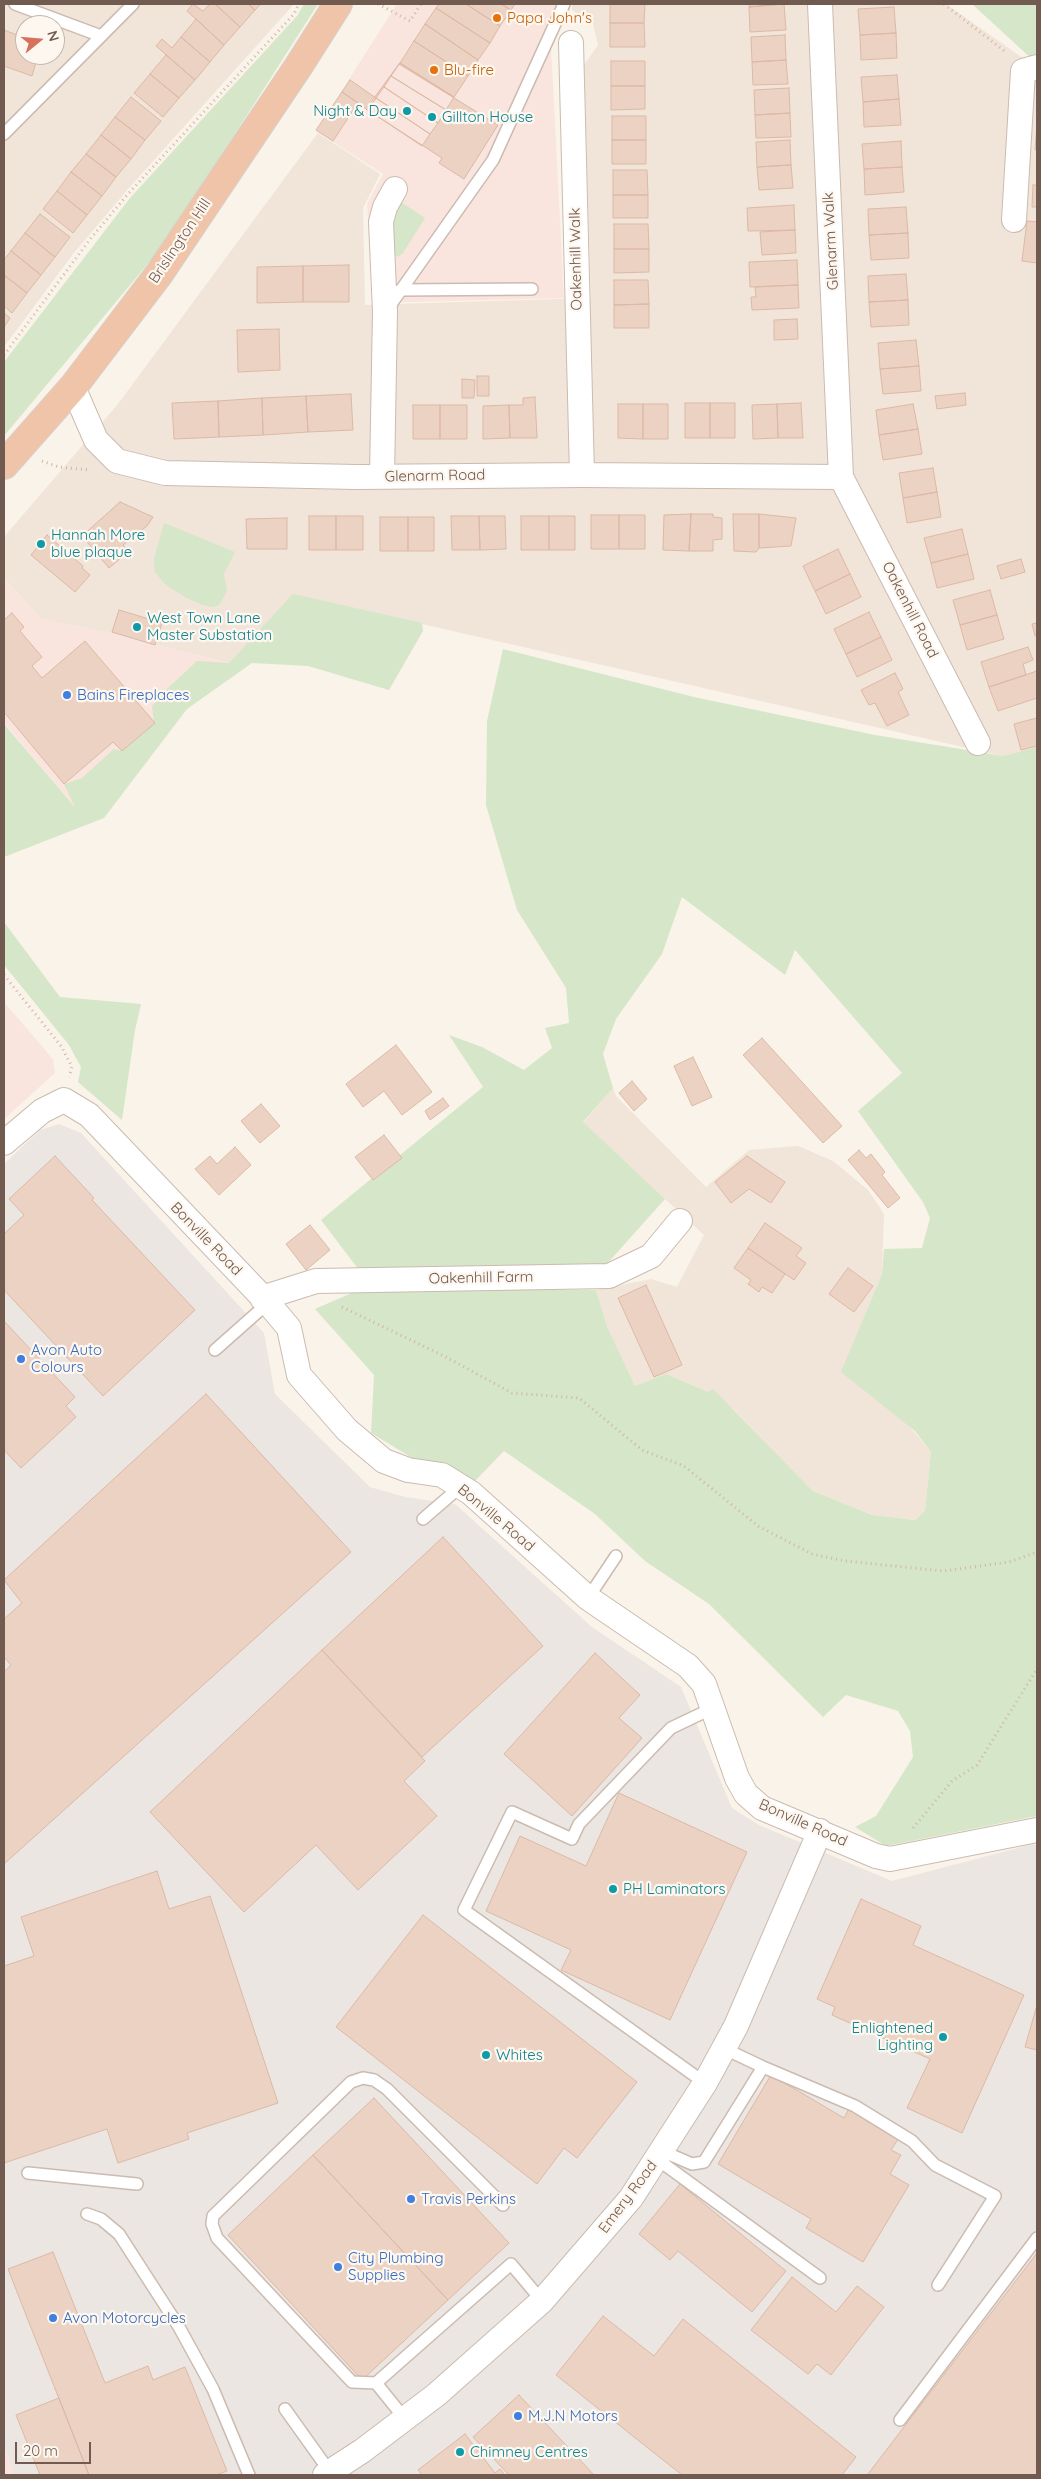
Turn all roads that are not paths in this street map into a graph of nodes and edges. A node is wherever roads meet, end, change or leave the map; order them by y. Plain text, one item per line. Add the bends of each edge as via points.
1 (15, 4) edge
2 (133, 4) edge
3 (338, 4) edge
4 (564, 4) edge
5 (820, 4) edge
6 (101, 36) junction
7 (571, 43) dead end
8 (1030, 69) edge
9 (4, 134) edge
10 (395, 188) dead end
11 (1014, 220) dead end
12 (532, 289) dead end
13 (400, 290) junction
14 (385, 312) junction
15 (73, 387) junction
16 (4, 465) edge
17 (582, 474) junction
18 (382, 476) junction
19 (841, 477) junction
20 (978, 743) dead end
21 (4, 1143) edge
22 (680, 1221) dead end
23 (265, 1300) junction
24 (215, 1350) dead end
25 (460, 1487) junction
26 (423, 1519) dead end
27 (616, 1556) dead end
28 (588, 1598) junction
29 (713, 1708) junction
30 (1037, 1830) edge
31 (820, 1831) junction
32 (723, 2048) junction
33 (763, 2067) junction
34 (705, 2083) junction
35 (660, 2155) junction
36 (28, 2173) dead end
37 (137, 2184) dead end
38 (503, 2205) dead end
39 (86, 2214) dead end
40 (1037, 2238) edge
41 (820, 2278) dead end
42 (938, 2285) dead end
43 (542, 2300) junction
44 (376, 2383) junction
45 (285, 2409) dead end
46 (405, 2419) junction
47 (900, 2420) dead end
48 (337, 2471) edge
49 (249, 2475) edge

1 - 6 lane
2 - 6 lane
3 - 15 highway, Brislington Hill via 172,255
4 - 13 lane via 493,160
5 - 19 street, Glenarm Walk
6 - 9 lane
7 - 17 street, Oakenhill Walk
8 - 11 street
10 - 14 street via 381,222
12 - 13 lane
13 - 14 lane
14 - 18 street
15 - 16 highway, Brislington Hill
15 - 18 street, Glenarm Road via 96,440 117,461 165,473
17 - 18 street, Glenarm Road
17 - 19 street, Glenarm Road
19 - 20 street, Oakenhill Road
21 - 23 street, Bonville Road via 42,1111 64,1100 89,1115
22 - 23 street, Oakenhill Farm via 651,1256 609,1276 316,1281
23 - 24 lane
23 - 25 street, Bonville Road via 289,1328 299,1375 347,1430 384,1461 408,1470 442,1475
25 - 26 lane
25 - 28 street, Bonville Road via 471,1493
27 - 28 lane
28 - 29 street, Bonville Road via 688,1666 704,1684
29 - 31 street, Bonville Road via 746,1794 762,1808
29 - 34 lane via 671,1728 580,1824 572,1839 512,1812 464,1910
30 - 31 street, Bonville Road via 890,1859
31 - 32 street, Emery Road via 736,2026
32 - 33 lane
32 - 34 street, Emery Road
33 - 35 lane via 704,2162 692,2164
33 - 42 lane via 855,2106 912,2141 934,2164 995,2196
34 - 35 street, Emery Road
35 - 41 lane
35 - 43 street, Emery Road via 631,2198
36 - 37 lane
38 - 44 lane via 387,2088 363,2078 351,2082 214,2216 212,2224 217,2238 352,2382
39 - 49 lane via 101,2219 118,2234 178,2327 213,2389
40 - 47 lane
43 - 44 lane via 511,2264
43 - 46 street, Emery Road
44 - 46 lane
45 - 48 lane
46 - 48 street, Emery Road

